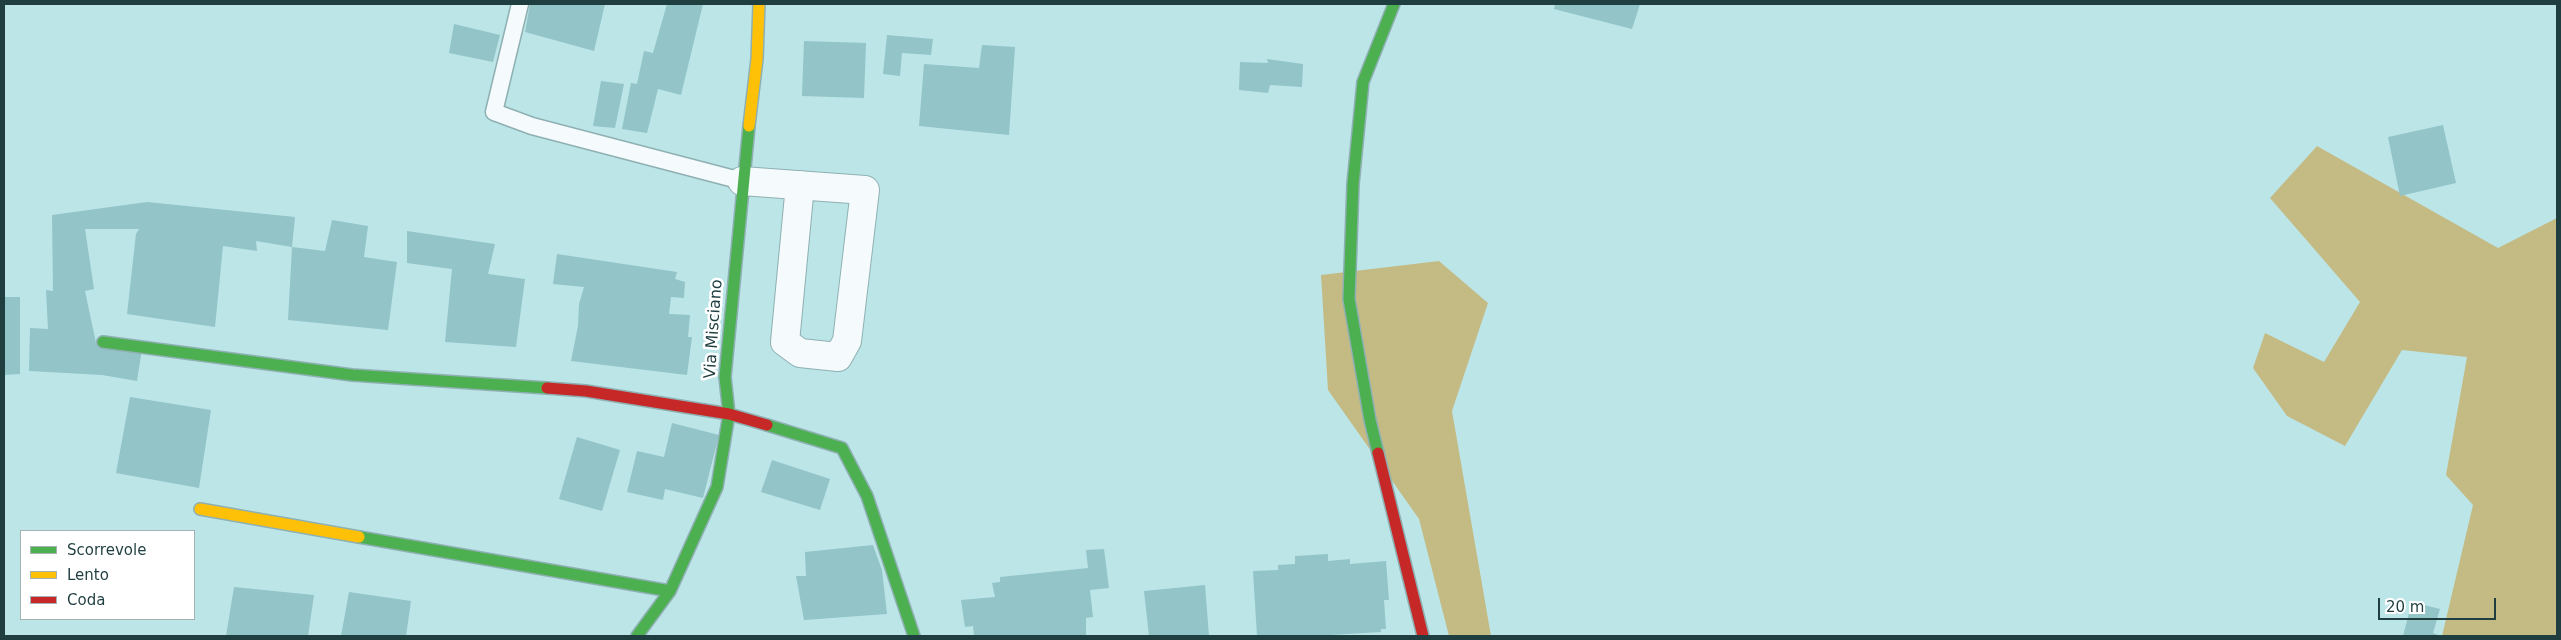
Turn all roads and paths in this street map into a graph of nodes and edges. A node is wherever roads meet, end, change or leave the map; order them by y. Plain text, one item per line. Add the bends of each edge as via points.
1 (520, 4) edge
2 (759, 4) edge
3 (1394, 4) edge
4 (742, 181) junction
5 (800, 185) junction
6 (102, 342) dead end
7 (729, 414) junction
8 (200, 509) dead end
9 (670, 591) junction
10 (637, 636) edge
11 (914, 636) edge
12 (1423, 636) edge

1 - 4 lane via 494,112 532,126
2 - 4 street, Via Misciano via 757,59
3 - 12 street via 1363,82 1353,184 1349,299 1370,420
4 - 5 street
4 - 7 street, Via Misciano via 725,376
5 - 5 street via 865,190 847,342 838,357 800,353 785,342
6 - 7 street via 352,375 586,391
7 - 9 street, Via Misciano via 717,487
7 - 11 street via 842,448 867,496
8 - 9 street
9 - 10 street, Via Misciano

